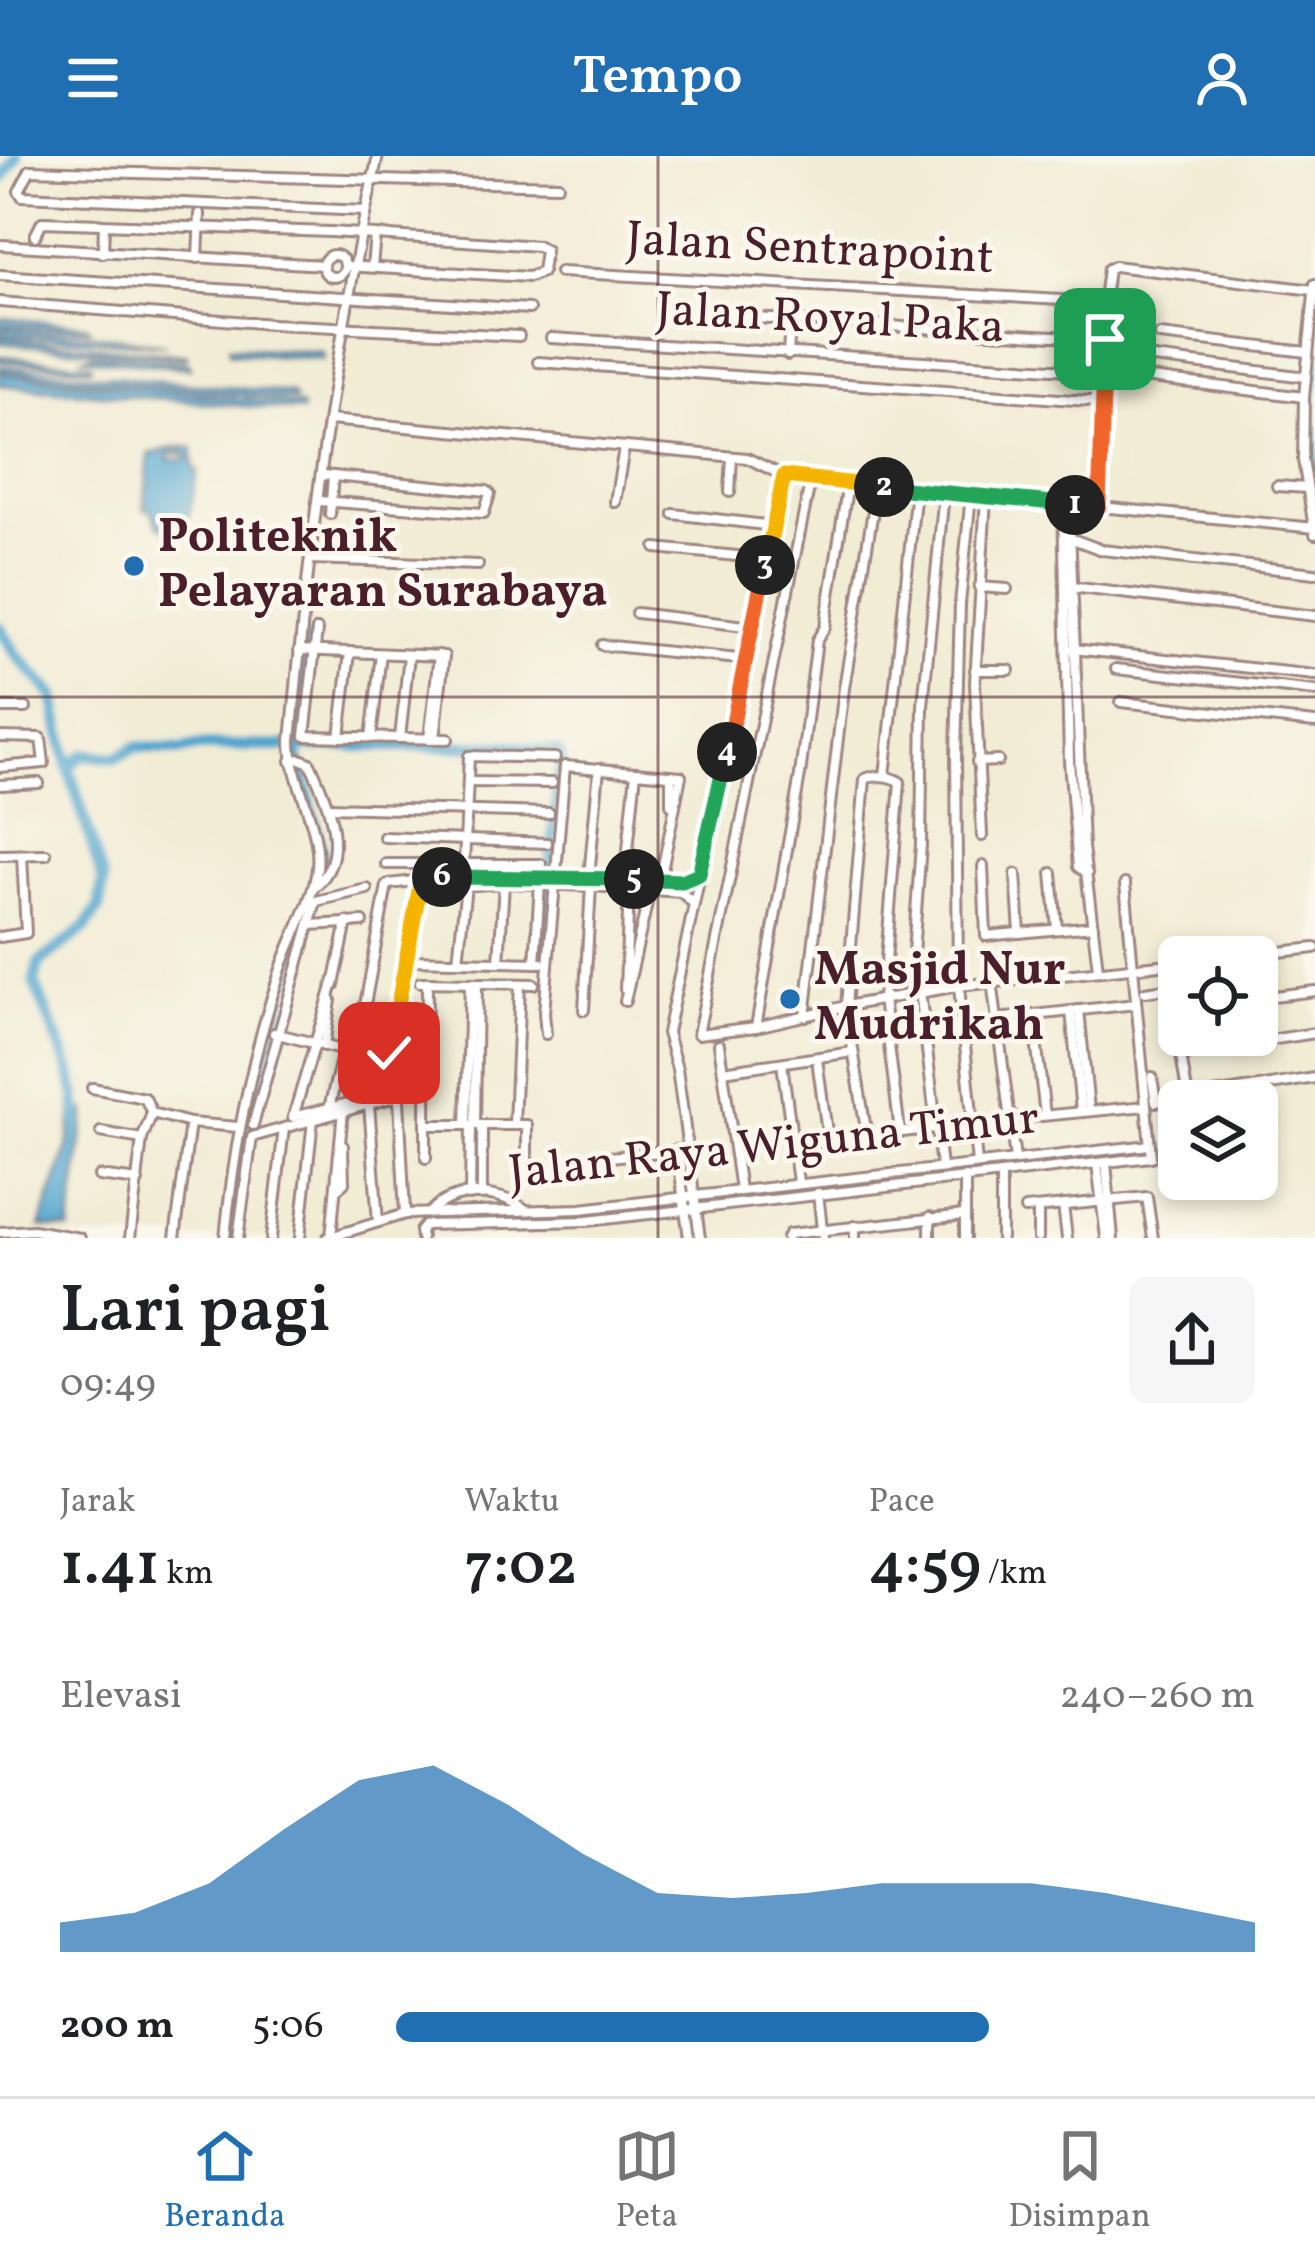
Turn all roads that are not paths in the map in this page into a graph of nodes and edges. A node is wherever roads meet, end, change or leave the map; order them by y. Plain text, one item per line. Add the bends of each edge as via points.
1 (378, 156) edge
2 (39, 157) edge
3 (30, 170) junction
4 (372, 181) junction
5 (559, 185) dead end
6 (365, 211) junction
7 (200, 214) dead end
8 (104, 225) junction
9 (199, 227) junction
10 (338, 233) junction
11 (360, 235) junction
12 (35, 236) dead end
13 (375, 236) junction
14 (2, 245) edge
15 (103, 253) junction
16 (338, 255) junction
17 (198, 258) junction
18 (350, 266) junction
19 (372, 267) junction
20 (324, 269) junction
21 (560, 272) dead end
22 (0, 275) edge
23 (1315, 287) edge
24 (325, 294) junction
25 (349, 297) junction
26 (0, 302) edge
27 (529, 309) dead end
28 (754, 318) dead end
29 (795, 322) junction
30 (1106, 325) dead end
31 (344, 328) junction
32 (1160, 335) dead end
33 (519, 337) dead end
34 (551, 338) dead end
35 (1105, 339) junction
36 (1105, 352) junction
37 (1307, 352) junction
38 (788, 355) junction
39 (538, 362) dead end
40 (1105, 372) junction
41 (1306, 377) junction
42 (1304, 397) junction
43 (1103, 402) junction
44 (329, 419) junction
45 (624, 448) junction
46 (732, 457) junction
47 (328, 476) junction
48 (784, 476) junction
49 (812, 478) junction
50 (848, 483) junction
51 (877, 486) junction
52 (1277, 486) dead end
53 (1307, 488) junction
54 (916, 490) junction
55 (730, 492) dead end
56 (944, 493) junction
57 (971, 495) junction
58 (986, 496) junction
59 (325, 501) junction
60 (615, 502) dead end
61 (1066, 505) junction
62 (1099, 507) junction
63 (329, 514) dead end
64 (674, 514) dead end
65 (774, 526) junction
66 (1315, 530) edge
67 (1070, 538) junction
68 (656, 548) dead end
69 (766, 559) junction
70 (312, 560) junction
71 (478, 565) dead end
72 (1315, 573) edge
73 (1071, 586) junction
74 (979, 587) junction
75 (1007, 590) dead end
76 (636, 613) dead end
77 (1315, 616) edge
78 (754, 627) junction
79 (317, 630) dead end
80 (602, 645) dead end
81 (307, 650) junction
82 (1072, 650) junction
83 (350, 652) junction
84 (381, 653) junction
85 (410, 655) junction
86 (748, 660) junction
87 (1116, 669) dead end
88 (975, 670) junction
89 (1009, 670) dead end
90 (1315, 675) edge
91 (1315, 691) edge
92 (1121, 702) dead end
93 (0, 708) edge
94 (26, 708) dead end
95 (1315, 723) edge
96 (0, 736) edge
97 (340, 737) junction
98 (371, 737) junction
99 (400, 738) junction
100 (432, 739) junction
101 (448, 739) dead end
102 (555, 758) dead end
103 (296, 760) junction
104 (998, 761) dead end
105 (977, 762) junction
106 (0, 767) edge
107 (599, 768) junction
108 (636, 772) junction
109 (885, 776) junction
110 (468, 782) junction
111 (39, 783) dead end
112 (553, 783) dead end
113 (0, 785) edge
114 (328, 807) junction
115 (466, 810) junction
116 (549, 813) dead end
117 (982, 836) dead end
118 (384, 837) dead end
119 (466, 839) junction
120 (547, 843) dead end
121 (46, 854) dead end
122 (0, 855) edge
123 (22, 855) junction
124 (386, 863) dead end
125 (541, 864) dead end
126 (464, 865) junction
127 (983, 866) dead end
128 (1087, 872) junction
129 (1052, 873) dead end
130 (699, 874) junction
131 (1016, 874) dead end
132 (548, 880) junction
133 (660, 881) junction
134 (590, 882) junction
135 (421, 884) junction
136 (504, 884) junction
137 (627, 884) junction
138 (1125, 884) dead end
139 (466, 885) junction
140 (681, 886) junction
141 (313, 887) junction
142 (367, 889) dead end
143 (650, 890) junction
144 (693, 903) junction
145 (347, 922) junction
146 (364, 922) dead end
147 (310, 925) junction
148 (1094, 926) junction
149 (1058, 929) junction
150 (1020, 933) junction
151 (0, 937) edge
152 (1315, 948) edge
153 (1278, 952) edge
154 (409, 960) junction
155 (458, 961) junction
156 (499, 962) junction
157 (1158, 965) edge
158 (1133, 967) junction
159 (1098, 969) junction
160 (334, 980) junction
161 (992, 981) junction
162 (473, 983) junction
163 (520, 984) junction
164 (534, 984) dead end
165 (958, 986) junction
166 (1158, 990) edge
167 (1315, 991) edge
168 (915, 992) junction
169 (1145, 992) dead end
170 (1278, 995) edge
171 (883, 999) junction
172 (1136, 1004) junction
173 (846, 1006) junction
174 (584, 1010) dead end
175 (1075, 1011) junction
176 (805, 1016) junction
177 (1033, 1016) junction
178 (997, 1019) junction
179 (756, 1028) junction
180 (271, 1030) junction
181 (1315, 1033) edge
182 (546, 1034) dead end
183 (1278, 1038) edge
184 (314, 1041) junction
185 (718, 1044) dead end
186 (324, 1046) junction
187 (343, 1051) junction
188 (853, 1052) junction
189 (372, 1057) junction
190 (817, 1059) junction
191 (782, 1063) junction
192 (724, 1071) junction
193 (1153, 1078) dead end
194 (1315, 1078) edge
195 (404, 1082) dead end
196 (1278, 1084) edge
197 (92, 1088) dead end
198 (366, 1101) junction
199 (1158, 1102) edge
200 (1146, 1106) junction
201 (329, 1108) junction
202 (1085, 1110) junction
203 (343, 1111) junction
204 (152, 1113) junction
205 (1045, 1115) junction
206 (1010, 1119) junction
207 (313, 1120) junction
208 (190, 1123) junction
209 (253, 1125) dead end
210 (426, 1125) junction
211 (474, 1125) junction
212 (514, 1125) junction
213 (238, 1127) junction
214 (284, 1127) junction
215 (936, 1128) junction
216 (900, 1131) junction
217 (101, 1132) dead end
218 (867, 1136) junction
219 (142, 1138) junction
220 (245, 1138) junction
221 (828, 1140) junction
222 (794, 1145) junction
223 (1150, 1145) junction
224 (682, 1149) junction
225 (426, 1157) dead end
226 (600, 1158) dead end
227 (1015, 1159) junction
228 (977, 1163) junction
229 (1101, 1163) junction
230 (527, 1166) dead end
231 (941, 1167) junction
232 (1001, 1174) junction
233 (867, 1175) junction
234 (99, 1177) dead end
235 (965, 1177) junction
236 (138, 1181) junction
237 (798, 1183) junction
238 (868, 1187) junction
239 (740, 1188) junction
240 (818, 1193) junction
241 (470, 1195) junction
242 (482, 1195) junction
243 (694, 1195) junction
244 (683, 1196) junction
245 (1105, 1200) junction
246 (1063, 1205) junction
247 (1038, 1208) junction
248 (690, 1209) junction
249 (1025, 1209) dead end
250 (527, 1210) junction
251 (429, 1213) junction
252 (405, 1214) junction
253 (964, 1215) junction
254 (930, 1217) junction
255 (378, 1222) junction
256 (892, 1222) junction
257 (458, 1226) junction
258 (494, 1226) junction
259 (855, 1226) junction
260 (0, 1232) edge
261 (353, 1234) edge
262 (421, 1234) edge
263 (822, 1235) edge
264 (76, 1237) edge
265 (130, 1238) edge
266 (175, 1238) edge
267 (225, 1238) edge
268 (238, 1238) edge
269 (271, 1238) edge
270 (300, 1238) edge
271 (329, 1238) edge
272 (459, 1238) edge
273 (495, 1238) edge
274 (689, 1238) edge
275 (700, 1238) edge
276 (787, 1238) edge
277 (855, 1238) edge
278 (892, 1238) edge
279 (929, 1238) edge
280 (965, 1238) edge
281 (1001, 1238) edge
282 (1038, 1238) edge
283 (1067, 1238) edge
284 (1110, 1238) edge
285 (1153, 1238) edge

1 - 4 street
2 - 3 street
3 - 4 street
3 - 6 street via 22,196
4 - 5 street
4 - 6 street
6 - 11 street
7 - 9 street
8 - 9 street
8 - 12 street via 42,222
8 - 15 street
9 - 10 street
9 - 17 street
10 - 11 street
10 - 16 street
11 - 13 street
11 - 18 street
13 - 19 street
13 - 19 street via 543,246 542,272
14 - 15 street
15 - 17 street
16 - 18 street
16 - 20 street via 326,257
17 - 20 street
18 - 19 street
18 - 20 street via 338,276
18 - 25 street
20 - 24 street
21 - 23 street, Jalan Sentrapoint via 1097,302 1114,266
22 - 24 street
23 - 37 street
24 - 25 street
25 - 27 street
25 - 31 street
26 - 31 street
28 - 29 street
29 - 35 street
29 - 38 street
30 - 35 street
31 - 33 street
31 - 44 street
32 - 37 street
34 - 38 street, Jalan Royal Paka
35 - 36 street
36 - 40 street
36 - 41 street
37 - 41 street
38 - 40 street, Jalan Royal Paka
39 - 43 street
40 - 42 street, Jalan Royal Paka
40 - 43 street
41 - 42 street
42 - 53 street
43 - 62 street
44 - 45 street
44 - 47 street
45 - 46 street
45 - 60 street
46 - 48 street
46 - 55 street
47 - 59 street
47 - 59 street via 490,494 484,513
48 - 49 street
48 - 65 street
49 - 50 street
49 - 179 street via 698,1033
50 - 51 street
50 - 179 street
51 - 54 street
51 - 176 street
52 - 53 street
53 - 66 street
54 - 56 street
54 - 109 street
56 - 57 street
56 - 168 street via 923,705
57 - 58 street
57 - 165 street via 959,648
58 - 61 street
58 - 74 street
59 - 63 street
59 - 70 street
61 - 62 street
61 - 67 street
61 - 128 street via 1070,761 1078,867
62 - 66 street
64 - 65 street
65 - 69 street
67 - 72 street via 1102,550
67 - 73 street
68 - 69 street
69 - 78 street
70 - 71 street
70 - 81 street
73 - 77 street
73 - 82 street
74 - 75 street
74 - 88 street
76 - 78 street
78 - 86 street
79 - 81 street
80 - 86 street
81 - 83 street
81 - 97 street via 304,733
81 - 103 street via 291,745
82 - 90 street
82 - 128 street
83 - 84 street
83 - 97 street
84 - 85 street
84 - 98 street
85 - 99 street
85 - 100 street via 442,655
86 - 130 street
87 - 91 street
88 - 89 street
88 - 105 street
92 - 95 street
93 - 94 street
96 - 106 street via 41,738 44,763
97 - 98 street
98 - 99 street
99 - 100 street
100 - 101 street
102 - 110 street via 470,756
103 - 114 street via 310,763
103 - 141 street via 315,844
104 - 105 street
105 - 117 street
107 - 108 street
107 - 132 street via 566,766
107 - 134 street
108 - 133 street via 682,778
108 - 137 street
109 - 171 street via 900,782
109 - 173 street via 865,779
110 - 112 street
110 - 115 street
111 - 113 street
114 - 115 street
114 - 141 street via 334,853
115 - 116 street
115 - 119 street
118 - 119 street
119 - 120 street
119 - 126 street
121 - 123 street
122 - 123 street
123 - 151 street via 26,933
124 - 126 street
125 - 126 street
127 - 150 street via 984,934
128 - 148 street
129 - 149 street
130 - 140 street
130 - 144 street
131 - 150 street
132 - 134 street
132 - 135 street
132 - 136 street
132 - 156 street via 538,963
132 - 182 street
133 - 137 street
133 - 140 street
134 - 137 street
134 - 174 street
135 - 139 street
135 - 154 street
135 - 154 street via 386,886 361,1048 389,1053
136 - 139 street
136 - 156 street
137 - 143 street
137 - 143 street via 625,998
138 - 158 street
139 - 155 street
140 - 143 street
140 - 144 street
141 - 180 street
142 - 147 street via 319,898
144 - 224 street via 667,1033
145 - 146 street
145 - 147 street
145 - 160 street
147 - 180 street
148 - 149 street
148 - 159 street
149 - 150 street
152 - 153 street
154 - 155 street
155 - 156 street
157 - 158 street
158 - 159 street
158 - 172 street
159 - 161 street
160 - 184 street
160 - 186 street
161 - 165 street
161 - 178 street
162 - 163 street
162 - 210 street via 423,982
162 - 211 street
163 - 164 street
163 - 212 street
165 - 168 street
165 - 228 street
166 - 169 street
167 - 170 street
168 - 171 street
168 - 215 street
171 - 173 street
171 - 216 street
172 - 175 street
172 - 200 street
173 - 176 street
173 - 188 street
175 - 177 street
175 - 202 street
176 - 179 street
177 - 178 street
177 - 205 street
178 - 206 street
180 - 184 street
180 - 209 street
180 - 213 street
181 - 183 street
184 - 186 street
184 - 201 street via 292,1114
185 - 192 street
186 - 187 street
187 - 189 street
187 - 201 street
188 - 190 street
188 - 218 street
189 - 195 street via 401,1064
189 - 198 street
190 - 191 street
190 - 221 street
191 - 192 street
191 - 222 street
192 - 239 street
193 - 199 street
194 - 196 street
197 - 204 street via 145,1098
198 - 201 street
198 - 203 street
198 - 252 street via 399,1100
198 - 255 street
200 - 202 street
200 - 223 street
202 - 205 street
203 - 207 street
203 - 271 street
204 - 208 street
204 - 219 street
205 - 206 street
206 - 227 street
207 - 214 street
207 - 270 street
208 - 213 street
208 - 266 street
210 - 211 street
210 - 225 street
211 - 212 street
211 - 241 street
211 - 242 street
212 - 230 street via 528,1127
213 - 220 street
214 - 220 street
214 - 269 street
215 - 216 street
215 - 231 street
216 - 218 street
217 - 219 street
218 - 221 street
219 - 236 street
220 - 267 street
220 - 268 street
221 - 222 street
222 - 237 street
223 - 227 street, Jalan Raya Wiguna Timur
223 - 229 street, Jalan Raya Wiguna Timur via 1151,1157
224 - 226 street
224 - 243 street
224 - 244 street
227 - 228 street, Jalan Raya Wiguna Timur
228 - 231 street, Jalan Raya Wiguna Timur
229 - 232 street, Jalan Raya Wiguna Timur
229 - 245 street
231 - 233 street, Jalan Raya Wiguna Timur
232 - 235 street, Jalan Raya Wiguna Timur
232 - 281 street
233 - 237 street, Jalan Raya Wiguna Timur
233 - 238 street
234 - 236 street
235 - 238 street, Jalan Raya Wiguna Timur
235 - 253 street
236 - 265 street
237 - 239 street, Jalan Raya Wiguna Timur
238 - 240 street, Jalan Raya Wiguna Timur
239 - 243 street, Jalan Raya Wiguna Timur
240 - 248 street, Jalan Raya Wiguna Timur
240 - 263 street
241 - 242 street
241 - 251 street
242 - 250 street
243 - 244 street, Jalan Raya Wiguna Timur
243 - 248 street
244 - 248 street
244 - 250 street, Jalan Raya Wiguna Timur
245 - 246 street
245 - 284 street
245 - 285 street via 1148,1198
246 - 247 street
246 - 283 street
247 - 249 street
247 - 282 street
248 - 258 street, Jalan Raya Wiguna Timur
248 - 274 street
248 - 275 street
250 - 251 street, Jalan Raya Wiguna Timur
251 - 252 street, Jalan Raya Wiguna Timur
252 - 255 street, Jalan Raya Wiguna Timur
253 - 254 street
253 - 280 street
254 - 256 street
254 - 279 street
255 - 261 street, Jalan Raya Wiguna Timur
256 - 259 street
256 - 278 street
257 - 258 street, Jalan Raya Wiguna Timur
257 - 262 street, Jalan Raya Wiguna Timur via 425,1225
257 - 272 street
258 - 273 street
259 - 263 street
259 - 277 street
260 - 264 street
261 - 271 street, Jalan Raya Wiguna Timur
263 - 276 street

